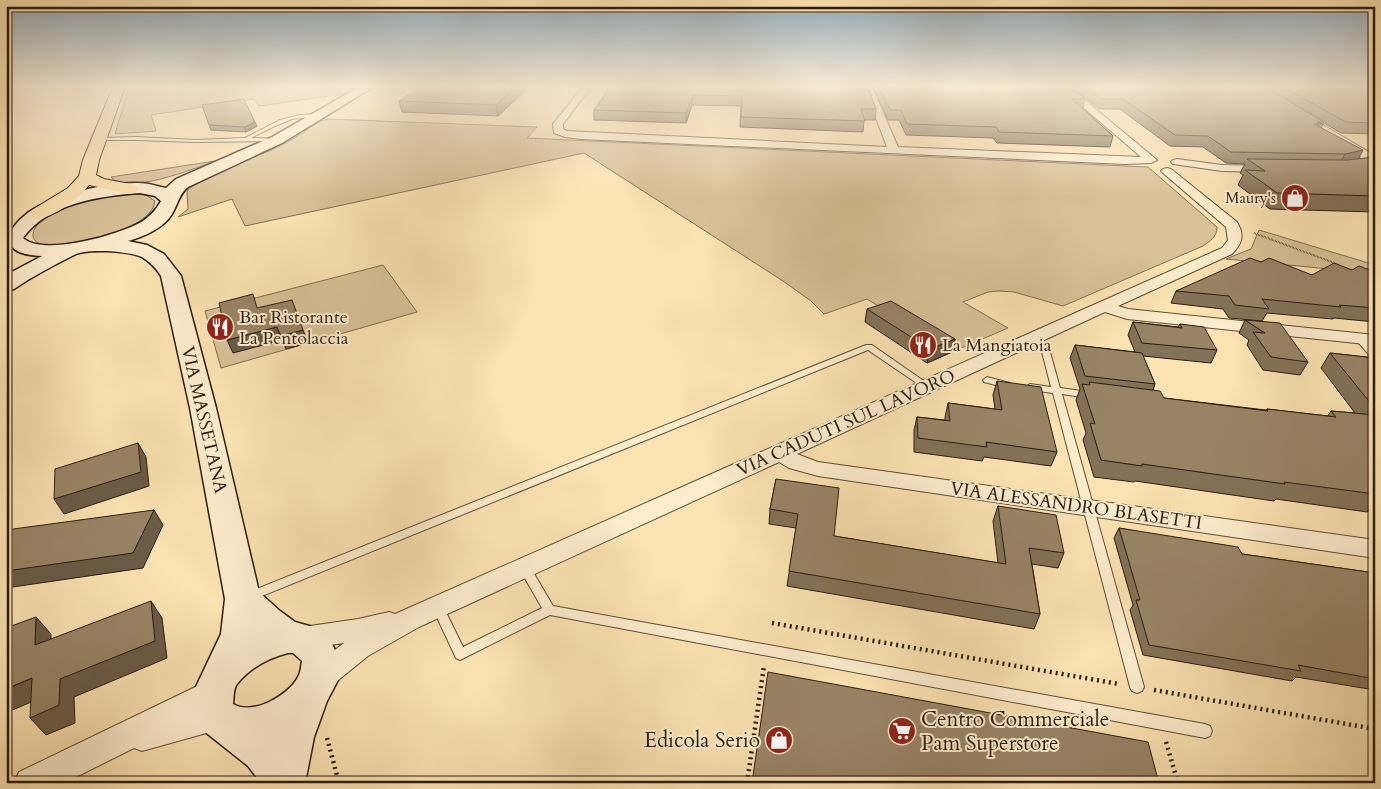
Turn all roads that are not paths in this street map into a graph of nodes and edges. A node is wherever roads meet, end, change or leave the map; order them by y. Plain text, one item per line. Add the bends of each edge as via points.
1 (106, 124) edge
2 (275, 124) edge
3 (305, 124) edge
4 (559, 124) edge
5 (883, 124) edge
6 (1110, 124) edge
7 (1316, 124) edge
8 (247, 138) junction
9 (100, 140) junction
10 (277, 140) junction
11 (894, 150) junction
12 (1125, 161) joint
13 (1164, 162) junction
14 (1222, 168) junction
15 (1280, 169) edge
16 (207, 170) junction
17 (1339, 170) edge
18 (1196, 173) junction
19 (87, 177) junction
20 (1186, 187) junction
21 (134, 188) junction
22 (170, 200) junction
23 (39, 214) junction
24 (146, 239) junction
25 (20, 246) junction
26 (87, 247) junction
27 (6, 270) edge
28 (6, 284) edge
29 (1103, 307) junction
30 (1367, 340) edge
31 (1046, 352) dead end
32 (1375, 356) edge
33 (987, 380) dead end
34 (927, 386) junction
35 (1056, 391) junction
36 (1094, 395) edge
37 (780, 453) junction
38 (1089, 508) junction
39 (1375, 549) edge
40 (525, 568) junction
41 (243, 599) junction
42 (438, 607) junction
43 (549, 610) junction
44 (410, 619) junction
45 (294, 638) junction
46 (1137, 687) road end
47 (222, 701) junction
48 (317, 702) junction
49 (1205, 731) dead end
50 (284, 781) edge
51 (30, 783) edge

1 - 9 main road
2 - 8 lane
3 - 10 main road
4 - 11 street via 556,128 565,134 581,136
5 - 11 street
6 - 13 street via 1141,149
7 - 17 street via 1360,150 1367,158 1361,167
8 - 9 lane
8 - 10 lane
9 - 19 main road
10 - 16 main road
11 - 12 street
12 - 13 street
13 - 14 street
13 - 18 street via 1183,175
13 - 20 street
14 - 15 street
14 - 18 street
16 - 21 main road
16 - 22 main road via 176,188
18 - 20 street
19 - 21 main road via 99,183
19 - 23 main road via 74,192
20 - 29 street, VIA CADUTI SUL LAVORO via 1232,225 1235,243 1227,251
21 - 22 main road via 161,192
21 - 23 main road via 73,200
22 - 24 main road via 166,212
23 - 25 main road via 16,231 13,238
24 - 26 main road
24 - 41 main road, VIA MASSETANA via 171,276 203,408
25 - 26 main road via 46,250
25 - 27 main road
26 - 28 main road via 42,263
29 - 30 street via 1126,314
29 - 34 street, VIA CADUTI SUL LAVORO
30 - 32 lane
31 - 35 lane
33 - 35 lane
34 - 37 street, VIA CADUTI SUL LAVORO
34 - 41 lane via 869,347
35 - 36 lane
35 - 38 lane
37 - 38 street, VIA ALESSANDRO BLASETTI via 796,463 818,469
37 - 40 street, VIA CADUTI SUL LAVORO
38 - 39 street, VIA ALESSANDRO BLASETTI
38 - 46 lane
40 - 42 street, VIA CADUTI SUL LAVORO
40 - 43 lane
41 - 45 main road via 267,622
41 - 47 main road, VIA MASSETANA via 240,634
42 - 43 lane via 460,654
42 - 44 street, VIA CADUTI SUL LAVORO
43 - 49 lane
44 - 45 street, VIA CADUTI SUL LAVORO
44 - 48 street, VIA CADUTI SUL LAVORO via 358,648
45 - 47 main road via 266,642 244,653
45 - 48 main road via 315,646 321,661
47 - 48 main road via 251,727 272,722
47 - 50 main road
47 - 51 street via 109,745
48 - 50 main road via 293,737

